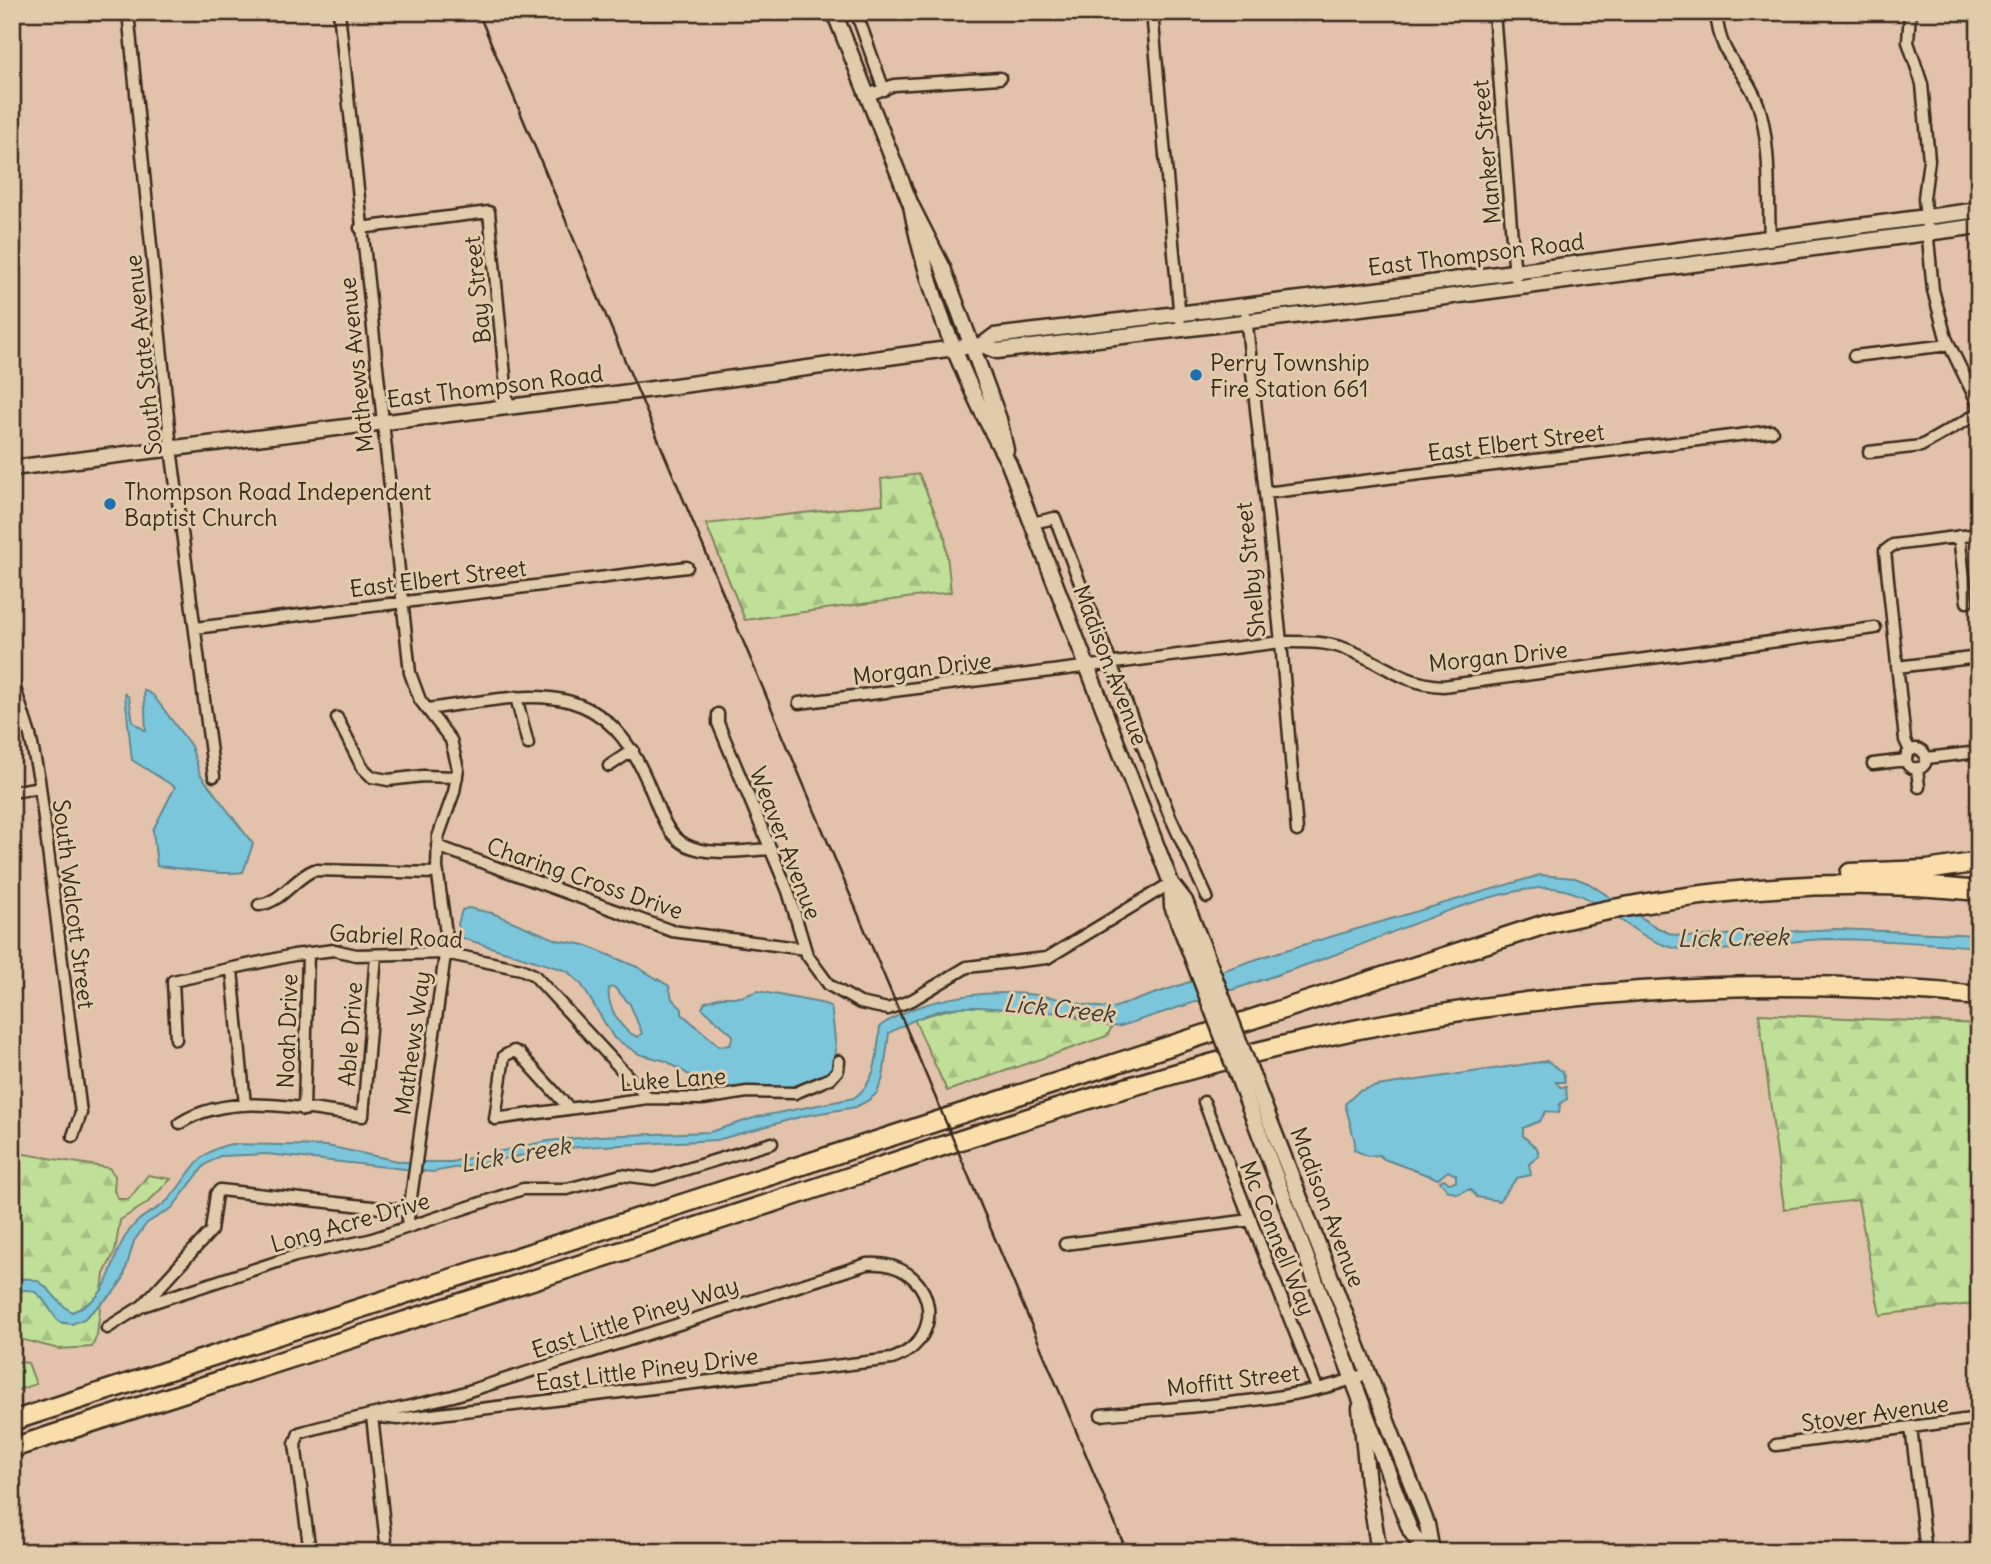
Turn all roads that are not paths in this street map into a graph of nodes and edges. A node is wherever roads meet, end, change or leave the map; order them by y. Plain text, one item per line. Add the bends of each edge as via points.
1 (128, 12) edge
2 (339, 12) edge
3 (834, 12) edge
4 (856, 12) edge
5 (1152, 12) edge
6 (1494, 12) edge
7 (1716, 12) edge
8 (1910, 12) edge
9 (1000, 78) dead end
10 (884, 90) junction
11 (866, 96) junction
12 (911, 205) junction
13 (1979, 210) edge
14 (1926, 226) junction
15 (1979, 226) edge
16 (360, 228) junction
17 (1770, 238) junction
18 (1770, 254) junction
19 (1515, 272) junction
20 (1516, 288) junction
21 (1245, 306) junction
22 (1179, 313) junction
23 (1247, 321) junction
24 (1181, 330) junction
25 (1949, 345) junction
26 (977, 346) junction
27 (956, 348) junction
28 (1854, 356) dead end
29 (1979, 406) edge
30 (508, 407) junction
31 (1979, 413) edge
32 (381, 423) junction
33 (1772, 431) dead end
34 (171, 448) junction
35 (1869, 453) dead end
36 (1009, 464) junction
37 (12, 468) edge
38 (1265, 493) junction
39 (1032, 523) junction
40 (1979, 534) edge
41 (1959, 536) junction
42 (687, 566) dead end
43 (403, 602) junction
44 (1967, 602) dead end
45 (195, 628) junction
46 (1875, 628) dead end
47 (1281, 642) junction
48 (1979, 657) edge
49 (1111, 664) junction
50 (1087, 667) junction
51 (1897, 667) junction
52 (12, 679) edge
53 (516, 697) junction
54 (799, 703) dead end
55 (428, 709) junction
56 (718, 714) dead end
57 (337, 718) dead end
58 (528, 744) dead end
59 (633, 750) junction
60 (1979, 752) edge
61 (1908, 755) junction
62 (1926, 758) junction
63 (1873, 764) dead end
64 (609, 766) dead end
65 (1917, 768) junction
66 (214, 776) dead end
67 (457, 777) junction
68 (40, 787) junction
69 (1919, 787) dead end
70 (12, 792) edge
71 (1297, 831) dead end
72 (438, 846) junction
73 (771, 849) junction
74 (1979, 862) edge
75 (438, 873) junction
76 (1171, 883) junction
77 (1718, 891) junction
78 (1979, 891) edge
79 (1207, 897) dead end
80 (259, 905) dead end
81 (805, 949) junction
82 (308, 953) junction
83 (445, 954) junction
84 (376, 955) junction
85 (232, 970) junction
86 (1892, 990) junction
87 (1979, 996) edge
88 (1979, 1007) edge
89 (176, 1039) dead end
90 (838, 1061) dead end
91 (648, 1098) junction
92 (1204, 1102) dead end
93 (245, 1105) junction
94 (568, 1107) junction
95 (304, 1110) junction
96 (180, 1123) dead end
97 (74, 1136) dead end
98 (772, 1143) dead end
99 (408, 1210) junction
100 (1251, 1220) junction
101 (407, 1226) junction
102 (1065, 1244) dead end
103 (142, 1306) junction
104 (107, 1328) dead end
105 (920, 1340) joint
106 (1361, 1376) junction
107 (1317, 1388) junction
108 (467, 1391) junction
109 (1360, 1397) junction
110 (1377, 1398) junction
111 (472, 1410) junction
112 (1101, 1415) dead end
113 (372, 1416) junction
114 (1979, 1418) edge
115 (12, 1421) edge
116 (1911, 1427) junction
117 (1377, 1441) junction
118 (1776, 1445) dead end
119 (12, 1447) edge
120 (1396, 1491) junction
121 (1374, 1505) junction
122 (310, 1552) edge
123 (387, 1552) edge
124 (1379, 1552) edge
125 (1423, 1552) edge
126 (1432, 1552) edge
127 (1926, 1552) edge

1 - 34 street, South State Avenue
2 - 16 street, Mathews Avenue
3 - 11 main road, Madison Avenue
4 - 10 street
5 - 22 street
6 - 19 street, Manker Street
7 - 17 street via 1724,50 1761,113
8 - 14 street via 1908,43 1923,84 1929,160 1924,192
9 - 10 street via 894,85
10 - 11 street
11 - 12 main road, Madison Avenue
12 - 26 main road, Madison Avenue
12 - 27 main road, Madison Avenue via 928,276
13 - 14 main road, East Thompson Road
14 - 15 main road, East Thompson Road
14 - 17 main road, East Thompson Road
14 - 18 main road, East Thompson Road
14 - 25 street via 1934,298
16 - 30 street, Bay Street via 489,212
16 - 32 street, Mathews Avenue
17 - 18 main road
17 - 19 main road, East Thompson Road
18 - 20 main road, East Thompson Road
19 - 20 street, Manker Street
19 - 21 main road, East Thompson Road
20 - 23 main road, East Thompson Road
21 - 22 main road, East Thompson Road
21 - 23 street, Shelby Street
22 - 24 street
22 - 26 main road, East Thompson Road via 994,336
23 - 24 main road, East Thompson Road
23 - 38 street, Shelby Street
24 - 26 main road, East Thompson Road via 997,351
25 - 28 street
25 - 29 street
26 - 27 main road, East Thompson Road
26 - 36 main road, Madison Avenue
27 - 30 main road, East Thompson Road
27 - 36 main road, Madison Avenue via 985,421
30 - 32 main road, East Thompson Road
31 - 35 street via 1921,446
32 - 34 main road, East Thompson Road
32 - 43 street, Mathews Avenue
33 - 38 street, East Elbert Street
34 - 37 main road, East Thompson Road
34 - 45 street, South State Avenue
36 - 39 main road, Madison Avenue
38 - 47 street, Shelby Street
39 - 49 street, Madison Avenue via 1055,518
39 - 50 main road, Madison Avenue
40 - 41 street
41 - 44 street
41 - 51 street via 1886,549
42 - 43 street, East Elbert Street
43 - 45 street, East Elbert Street
43 - 55 street, Mathews Avenue via 411,677
45 - 66 street, South State Avenue
46 - 47 street, Morgan Drive via 1443,686 1409,682 1340,646
47 - 49 street, Morgan Drive
47 - 71 street, Shelby Street
48 - 51 street
49 - 50 street, Morgan Drive
49 - 79 street, Madison Avenue via 1169,814
50 - 54 street, Morgan Drive
50 - 76 main road, Madison Avenue
51 - 61 street
52 - 68 street, South Walcott Street
53 - 55 street
53 - 58 street
53 - 59 street via 550,696 585,707 612,725
55 - 67 street, Mathews Way via 453,744
56 - 73 street, Weaver Avenue
57 - 67 street via 362,767 372,776 388,780
59 - 64 street
59 - 73 street via 662,819 680,841 703,850
60 - 62 street
61 - 62 street via 1921,750
61 - 63 street
61 - 65 street via 1910,766
62 - 65 street
65 - 69 street
67 - 72 street, Mathews Way
68 - 70 street
68 - 97 street, South Walcott Street via 81,1113
72 - 75 street, Mathews Way
72 - 81 street, Charing Cross Drive via 672,931
73 - 81 street, Weaver Avenue
74 - 77 highway via 1927,870 1777,877
75 - 80 street via 314,870 271,904
75 - 83 street, Mathews Way
76 - 81 street, Weaver Avenue via 1055,954 1032,962 967,967 888,1009 842,995 825,981
76 - 106 main road, Madison Avenue, bridge via 1172,906 1196,950
77 - 78 highway via 1851,884
77 - 115 highway via 1573,917 1376,977
82 - 84 street, Gabriel Road via 334,950
82 - 85 street, Gabriel Road
82 - 95 street, Noah Drive
83 - 84 street, Gabriel Road
83 - 91 street, Gabriel Road via 534,975
83 - 99 street, Mathews Way
84 - 95 street, Able Drive via 363,1116
85 - 89 street, Gabriel Road via 173,981
85 - 93 street
86 - 87 highway
86 - 88 highway
86 - 119 highway via 1759,987 1593,995 1462,1011 1283,1045 914,1157
90 - 91 street, Luke Lane via 831,1078 795,1093
91 - 94 street, Luke Lane
92 - 100 street, Mc Connell Way
93 - 95 street
93 - 96 street via 207,1111
94 - 94 street, Luke Lane via 495,1119 503,1059 510,1052 520,1054
98 - 101 street, Long Acre Drive via 654,1179 621,1175 567,1189 528,1188
99 - 101 street, Mathews Way
99 - 103 street via 219,1190 211,1231
100 - 102 street
100 - 107 street, Mc Connell Way
101 - 103 street, Long Acre Drive via 337,1249 295,1256
103 - 104 street, Long Acre Drive
105 - 108 street, East Little Piney Way via 928,1315 922,1286 897,1265 867,1264
105 - 111 street, East Little Piney Drive via 892,1359
106 - 107 street, Moffitt Street
106 - 109 main road, Madison Avenue
106 - 110 main road, Madison Avenue
107 - 112 street, Moffitt Street
108 - 111 street
108 - 113 street, East Little Piney Way
109 - 117 main road, Madison Avenue
109 - 121 main road
110 - 117 main road
110 - 126 main road, Madison Avenue via 1427,1524
111 - 113 street, East Little Piney Drive via 398,1419
113 - 122 street, East Little Piney Way via 299,1433 295,1444
113 - 123 street
114 - 116 street, Stover Avenue
116 - 118 street, Stover Avenue
116 - 127 street
117 - 120 main road, Madison Avenue
117 - 121 main road
120 - 121 main road via 1384,1492
120 - 125 main road, Madison Avenue
121 - 124 main road

